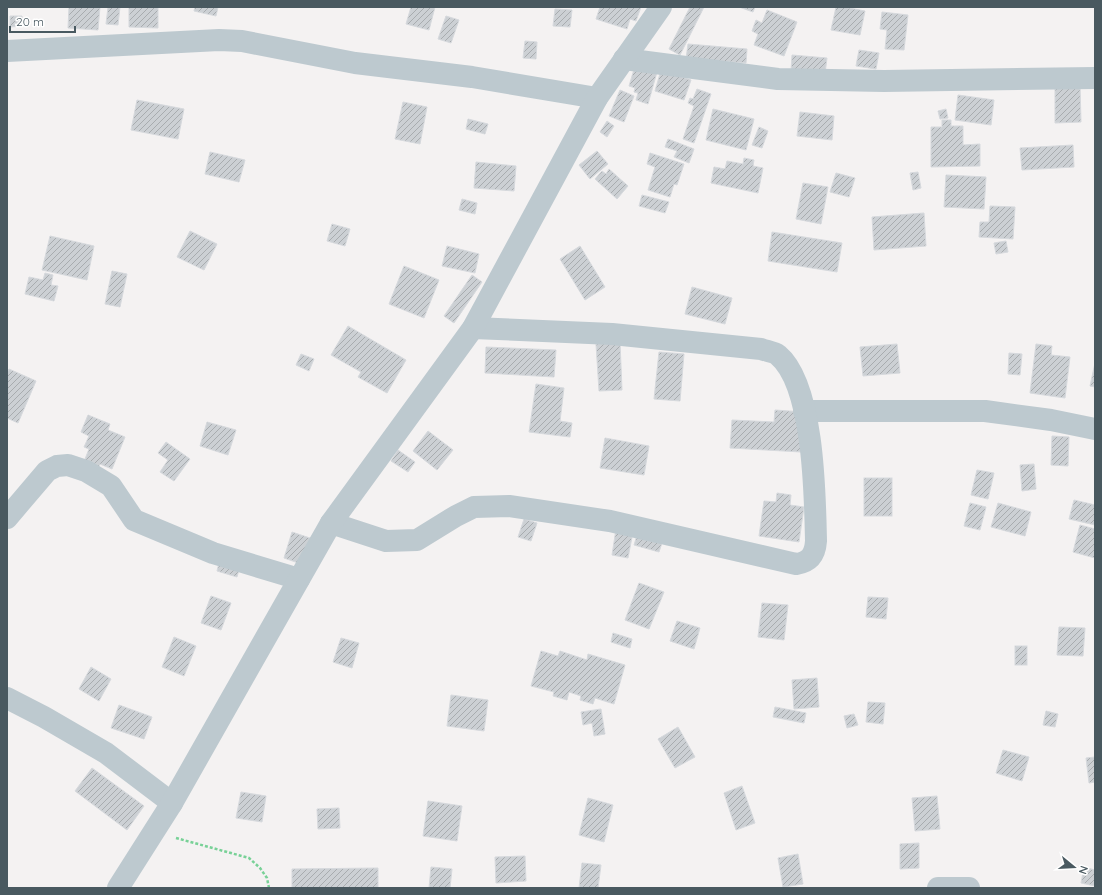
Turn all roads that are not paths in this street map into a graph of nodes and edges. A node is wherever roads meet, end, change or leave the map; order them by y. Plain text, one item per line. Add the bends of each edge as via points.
1 (661, 7) edge
2 (7, 51) edge
3 (624, 59) junction
4 (1095, 78) edge
5 (597, 98) junction
6 (473, 328) junction
7 (804, 411) junction
8 (1095, 429) edge
9 (7, 518) edge
10 (331, 524) junction
11 (299, 579) junction
12 (7, 698) edge
13 (172, 803) junction
14 (118, 888) edge
15 (938, 888) edge
16 (969, 888) edge

1 - 3 street
2 - 5 street via 242,41 355,64 472,77
3 - 4 street via 778,79 884,81
3 - 5 street
5 - 6 street
6 - 7 street via 612,334 761,350 777,354 786,364 797,385
6 - 10 street
7 - 8 street via 986,411
7 - 10 street via 813,462 816,541 816,550 811,559 804,563 796,564 610,521 509,506 474,507 417,540 386,541
9 - 11 street via 47,471 57,466 68,465 86,471 111,486 134,520 213,553
10 - 11 street
11 - 13 street
12 - 13 street via 106,753
13 - 14 street
15 - 16 street

